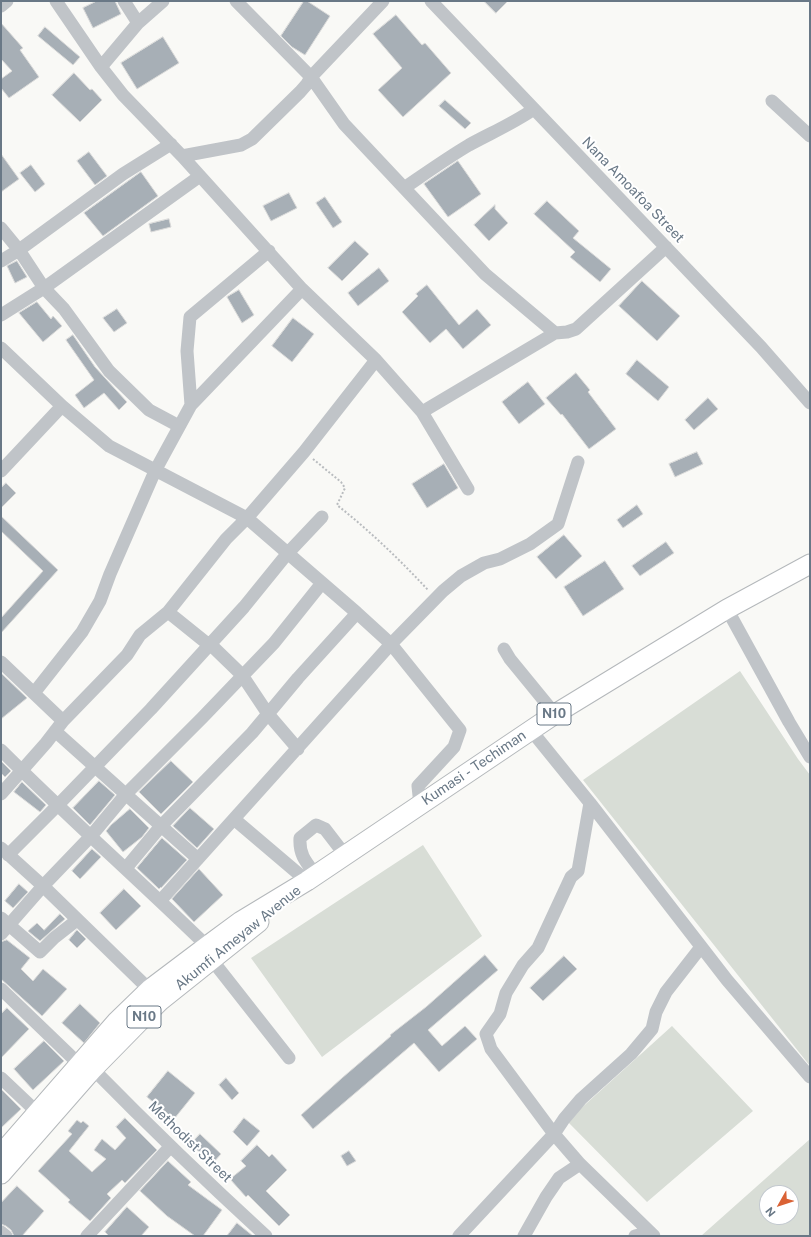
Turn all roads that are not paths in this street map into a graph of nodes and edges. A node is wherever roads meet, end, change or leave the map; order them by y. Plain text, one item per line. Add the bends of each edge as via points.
1 (6, 1) edge
2 (56, 1) edge
3 (124, 1) edge
4 (163, 1) edge
5 (236, 1) edge
6 (383, 1) edge
7 (431, 1) edge
8 (1, 6) edge
9 (138, 23) junction
10 (101, 67) junction
11 (311, 77) junction
12 (772, 101) dead end
13 (534, 109) junction
14 (810, 136) edge
15 (171, 144) junction
16 (182, 156) junction
17 (200, 176) junction
18 (404, 188) junction
19 (1, 228) edge
20 (666, 247) junction
21 (19, 250) junction
22 (268, 251) junction
23 (1, 260) edge
24 (44, 288) junction
25 (302, 289) junction
26 (1, 315) edge
27 (555, 333) junction
28 (1, 348) edge
29 (376, 360) junction
30 (810, 403) edge
31 (191, 405) junction
32 (62, 406) junction
33 (422, 412) junction
34 (179, 426) junction
35 (578, 462) dead end
36 (1, 471) edge
37 (155, 471) junction
38 (468, 489) dead end
39 (322, 517) dead end
40 (247, 518) junction
41 (287, 554) junction
42 (810, 564) edge
43 (322, 583) junction
44 (728, 609) junction
45 (168, 612) junction
46 (357, 613) junction
47 (391, 644) junction
48 (209, 645) junction
49 (504, 649) dead end
50 (1, 662) edge
51 (242, 675) junction
52 (34, 693) junction
53 (268, 714) junction
54 (555, 714) junction
55 (59, 726) junction
56 (530, 729) junction
57 (298, 749) junction
58 (1, 750) edge
59 (810, 758) edge
60 (95, 766) junction
61 (22, 771) junction
62 (1, 794) edge
63 (126, 794) junction
64 (590, 803) junction
65 (58, 805) junction
66 (420, 805) junction
67 (234, 819) junction
68 (161, 826) junction
69 (91, 836) junction
70 (4, 851) edge
71 (345, 855) junction
72 (198, 859) junction
73 (126, 868) junction
74 (311, 878) junction
75 (43, 886) junction
76 (161, 900) junction
77 (77, 920) junction
78 (4, 926) edge
79 (701, 947) junction
80 (210, 953) junction
81 (155, 995) junction
82 (4, 997) edge
83 (288, 1058) dead end
84 (86, 1066) junction
85 (810, 1077) edge
86 (1, 1078) edge
87 (38, 1113) junction
88 (554, 1134) junction
89 (170, 1147) junction
90 (2, 1152) edge
91 (580, 1164) junction
92 (1, 1174) edge
93 (1, 1232) edge
94 (652, 1234) edge
95 (6, 1236) edge
96 (87, 1236) edge
97 (266, 1236) edge
98 (459, 1236) edge
99 (524, 1236) edge
100 (635, 1236) edge

1 - 8 street
2 - 10 street
3 - 9 street
4 - 9 street
5 - 11 street
6 - 11 street
7 - 13 street, Nana Amoafoa Street
9 - 10 street
10 - 15 street via 123,95
11 - 16 street via 300,92 252,139 240,145
11 - 18 street via 344,124
12 - 14 street
13 - 18 street via 517,121 455,153
13 - 20 street, Nana Amoafoa Street
15 - 16 street
15 - 21 street via 123,174
16 - 17 street
17 - 22 street
17 - 24 street
18 - 27 street via 485,274
19 - 21 street
20 - 27 street via 576,328
20 - 30 street, Nana Amoafoa Street
21 - 23 street
21 - 24 street
22 - 25 street
22 - 31 street via 190,317 187,351
24 - 26 street
24 - 34 street via 64,309 109,371 149,410
25 - 29 street
25 - 31 street
27 - 33 street
28 - 32 street
29 - 33 street
29 - 40 street via 304,452
31 - 34 street
32 - 36 street
32 - 37 street via 109,446
33 - 38 street
34 - 37 street
35 - 47 street via 558,524 530,544 500,559 484,563 461,576
37 - 40 street
37 - 52 street via 100,601 82,632
39 - 41 street
40 - 41 street
40 - 45 street via 226,539
41 - 43 street
41 - 48 street
42 - 44 highway, Kumasi - Techiman / N10
43 - 46 street
43 - 51 street via 274,643
44 - 54 highway, Kumasi - Techiman / N10
44 - 59 street
45 - 48 street
45 - 55 street via 140,636 127,655
46 - 47 street
46 - 53 street
47 - 57 street
47 - 66 street via 460,730 454,747 418,786
48 - 51 street
48 - 60 street
49 - 54 street
50 - 52 street
51 - 53 street
51 - 63 street
52 - 55 street
53 - 57 street
53 - 68 street
54 - 56 highway, Kumasi - Techiman / N10
55 - 60 street
55 - 61 street
56 - 64 street
56 - 66 highway, Kumasi - Techiman / N10
57 - 67 street
58 - 61 street
60 - 63 street
60 - 65 street
61 - 62 street
61 - 65 street
63 - 68 street
63 - 69 street
64 - 79 street
64 - 88 street via 578,871 571,878 538,948 523,965 506,993 500,1014 486,1034 490,1049
65 - 69 street
65 - 70 street
66 - 71 highway, Kumasi - Techiman / N10
67 - 72 street
67 - 74 street
68 - 72 street
68 - 73 street
69 - 73 street
69 - 75 street
70 - 75 street
71 - 74 highway, Kumasi - Techiman / N10
71 - 74 street via 325,829 316,825 300,838 300,850
72 - 76 street
73 - 76 street
74 - 80 highway, Akumfi Ameyaw Avenue / N10 via 241,922
75 - 77 street
75 - 78 street
76 - 80 street
77 - 78 street via 40,952
77 - 81 street
79 - 85 street
79 - 88 street via 666,992 656,1012 652,1029 631,1054 581,1099
80 - 81 highway, Akumfi Ameyaw Avenue / N10
80 - 83 street
81 - 84 highway, Akumfi Ameyaw Avenue / N10 via 117,1021
82 - 84 street, Methodist Street
84 - 87 highway, Akumfi Ameyaw Avenue / N10
84 - 89 street, Methodist Street
84 - 92 highway, Akumfi Ameyaw Avenue / N10
86 - 87 street
87 - 90 highway, Akumfi Ameyaw Avenue / N10
88 - 91 street
88 - 98 street
89 - 96 street
89 - 97 street, Methodist Street
91 - 94 street
91 - 99 street via 559,1178
93 - 95 street
94 - 100 street

